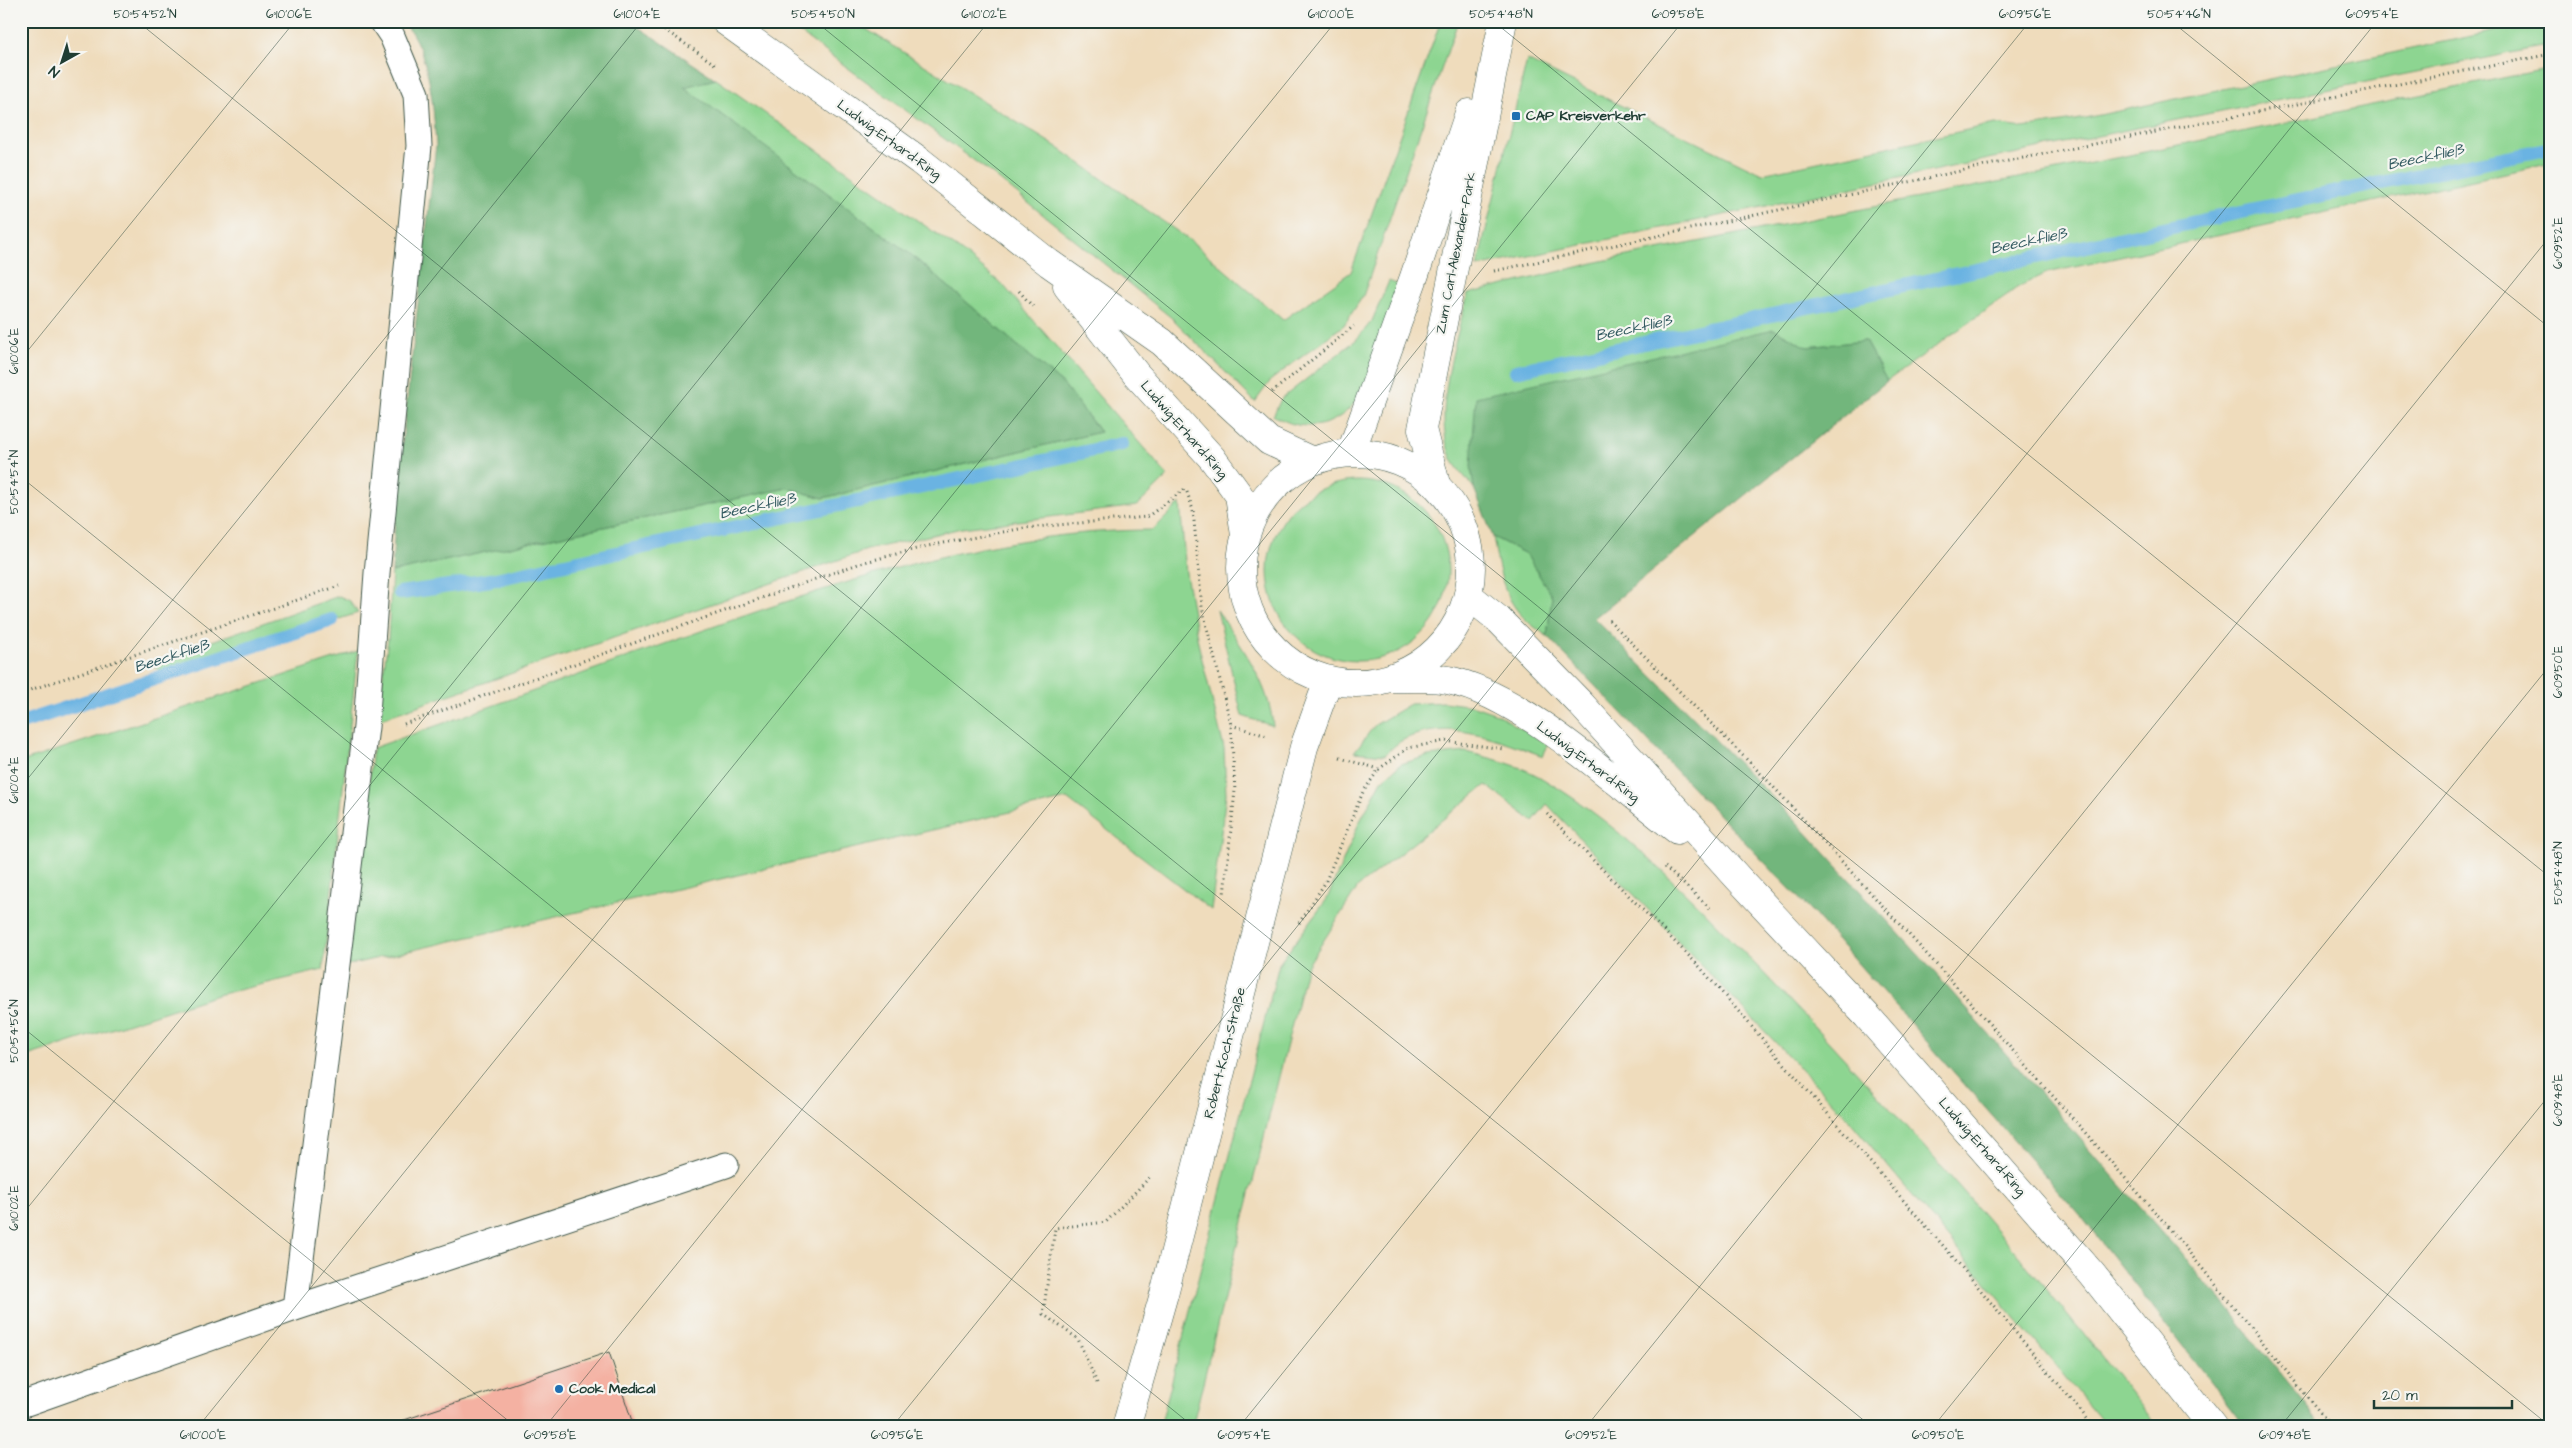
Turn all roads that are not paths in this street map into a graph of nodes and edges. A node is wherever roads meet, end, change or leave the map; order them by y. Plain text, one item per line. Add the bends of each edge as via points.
1 (382, 21) edge
2 (725, 21) edge
3 (1501, 21) edge
4 (1049, 263) junction
5 (1351, 452) junction
6 (1312, 461) junction
7 (1436, 484) junction
8 (1245, 535) junction
9 (1469, 596) junction
10 (1393, 678) junction
11 (1328, 681) junction
12 (1738, 878) junction
13 (726, 1165) dead end
14 (295, 1308) junction
15 (21, 1405) edge
16 (1126, 1427) edge
17 (2213, 1427) edge

1 - 14 lane via 392,36 416,94 418,146 377,573 366,727
2 - 4 main road, Ludwig-Erhard-Ring via 920,161
3 - 5 main road, Zum Carl-Alexander-Park
3 - 7 main road, Zum Carl-Alexander-Park via 1422,429
4 - 6 main road, Ludwig-Erhard-Ring via 1162,342 1269,442
4 - 8 main road, Ludwig-Erhard-Ring via 1136,374 1212,458 1239,495
5 - 6 main road
5 - 7 main road via 1397,460
6 - 8 main road via 1282,478 1260,503
7 - 9 main road via 1455,508 1467,536 1472,566
8 - 11 main road via 1240,571 1247,608 1266,640 1294,666
9 - 10 main road via 1453,632 1427,660
9 - 12 main road, Ludwig-Erhard-Ring via 1498,619 1580,703
10 - 11 main road via 1361,684
10 - 12 main road, Ludwig-Erhard-Ring via 1447,679 1484,691 1550,730
11 - 16 main road, Robert-Koch-Straße via 1304,747 1164,1294
12 - 17 main road, Ludwig-Erhard-Ring via 1867,1016 2086,1267
13 - 14 lane
14 - 15 lane

